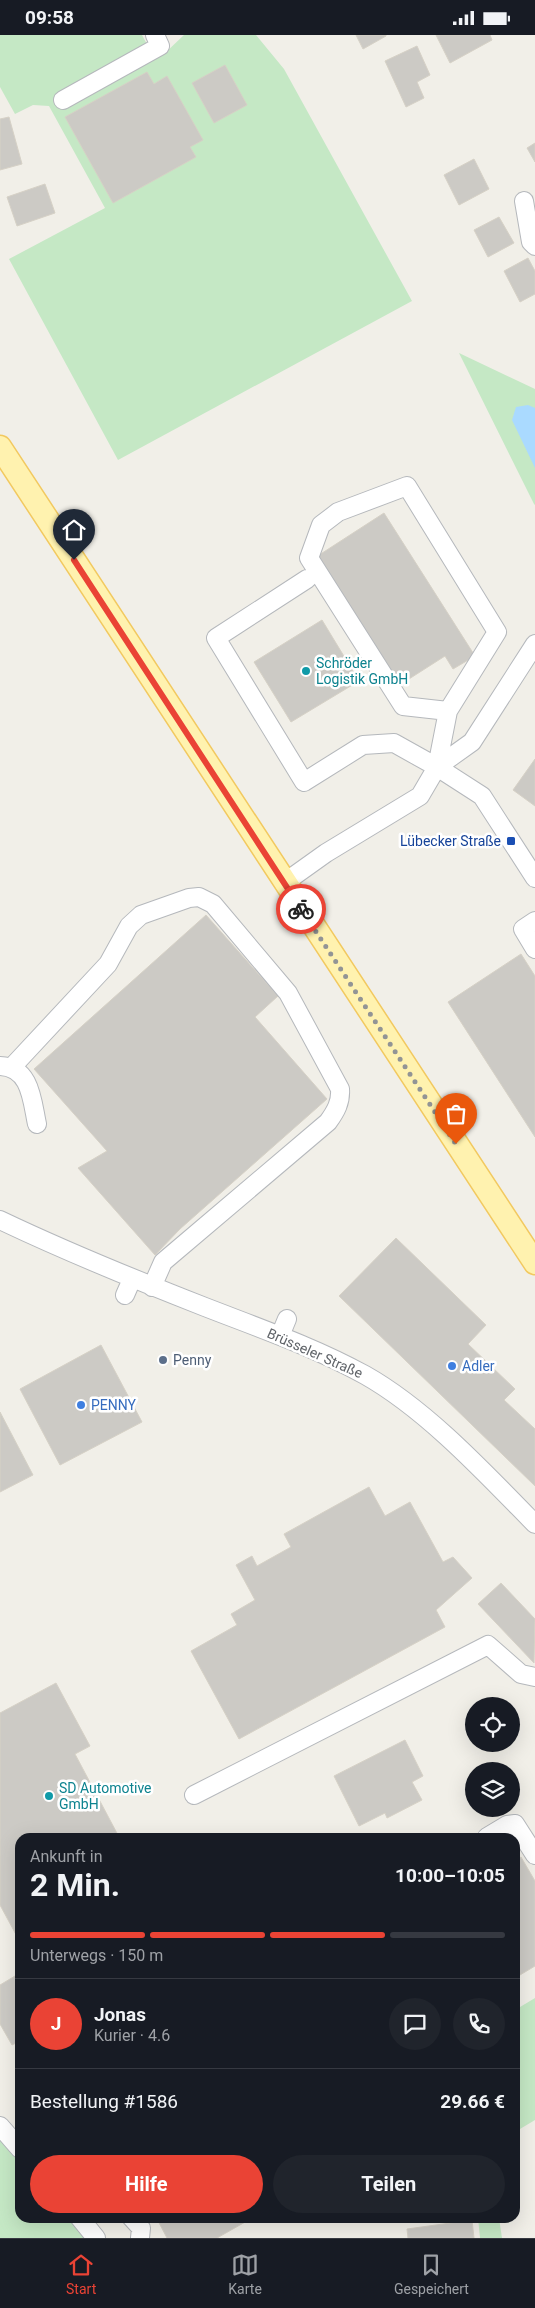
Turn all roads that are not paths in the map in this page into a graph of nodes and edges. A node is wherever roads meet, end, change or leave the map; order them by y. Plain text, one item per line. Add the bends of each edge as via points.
1 (155, 35) edge
2 (62, 100) dead end
3 (524, 201) dead end
4 (535, 246) edge
5 (0, 447) edge
6 (307, 579) dead end
7 (535, 644) edge
8 (448, 711) junction
9 (437, 767) junction
10 (535, 878) edge
11 (284, 883) junction
12 (535, 921) edge
13 (535, 949) edge
14 (6, 1067) edge
15 (37, 1124) dead end
16 (0, 1220) edge
17 (0, 1233) edge
18 (54, 1245) junction
19 (535, 1263) edge
20 (132, 1279) junction
21 (152, 1287) junction
22 (125, 1295) dead end
23 (287, 1319) dead end
24 (280, 1336) junction
25 (535, 1524) edge
26 (535, 1677) edge
27 (194, 1795) dead end
28 (494, 1833) edge
29 (535, 1855) edge
30 (0, 2126) edge
31 (15, 2143) edge
32 (84, 2223) edge
33 (136, 2223) edge
34 (96, 2238) edge
35 (140, 2238) edge

1 - 2 street via 160,46
3 - 4 street via 531,242
5 - 11 main road
6 - 9 street via 216,638 304,782 363,745 394,743
7 - 9 street via 472,742
8 - 8 street via 497,632 407,486 338,512 321,525 309,558 403,705
8 - 9 street
9 - 10 street via 482,796
9 - 11 street via 420,796 326,853
11 - 19 main road
12 - 13 street via 522,929
14 - 15 street via 18,1071 28,1084
14 - 21 street via 108,964 129,926 142,915 190,898 199,897 214,904 288,993 340,1089 341,1098 336,1111 328,1122 163,1262
16 - 18 street, Brüsseler Straße
17 - 18 street, Brüsseler Straße
18 - 20 street, Brüsseler Straße
20 - 21 street, Brüsseler Straße
20 - 22 street
21 - 24 street, Brüsseler Straße
23 - 24 street
24 - 25 street, Brüsseler Straße via 366,1376 426,1418
26 - 27 street via 521,1674 488,1645
28 - 29 street via 515,1824
30 - 31 street
32 - 34 street
33 - 35 street via 141,2228

